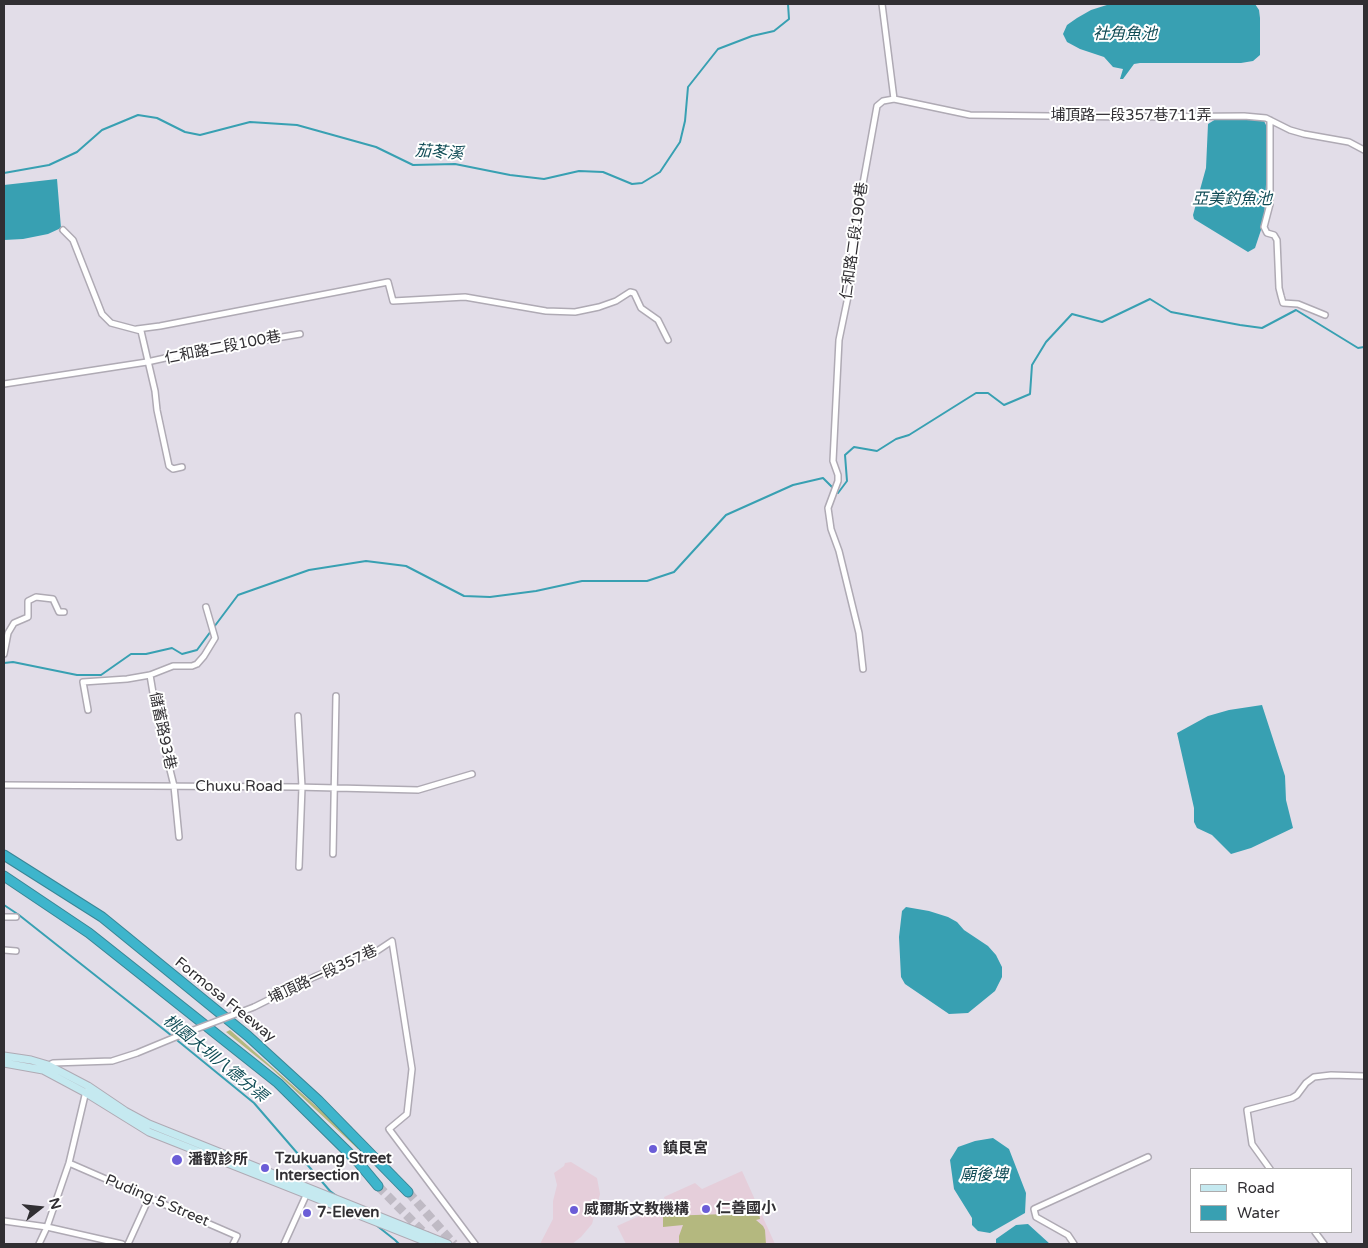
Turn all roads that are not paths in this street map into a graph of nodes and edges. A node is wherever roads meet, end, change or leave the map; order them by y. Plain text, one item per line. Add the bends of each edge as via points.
1 (882, 4) edge
2 (894, 99) junction
3 (1270, 120) junction
4 (1364, 150) edge
5 (63, 230) dead end
6 (1325, 314) dead end
7 (137, 329) junction
8 (300, 334) dead end
9 (668, 340) dead end
10 (147, 362) junction
11 (4, 384) edge
12 (182, 467) dead end
13 (206, 608) dead end
14 (64, 612) dead end
15 (4, 654) edge
16 (863, 669) dead end
17 (150, 675) junction
18 (336, 696) dead end
19 (88, 710) dead end
20 (298, 716) dead end
21 (472, 774) dead end
22 (4, 785) edge
23 (174, 786) junction
24 (302, 787) junction
25 (334, 788) junction
26 (179, 837) dead end
27 (333, 854) dead end
28 (4, 855) edge
29 (299, 867) dead end
30 (4, 876) edge
31 (4, 917) edge
32 (16, 918) dead end
33 (4, 950) edge
34 (16, 951) dead end
35 (4, 1056) edge
36 (4, 1063) edge
37 (45, 1067) junction
38 (1364, 1076) edge
39 (87, 1089) junction
40 (367, 1151) junction
41 (1148, 1157) dead end
42 (358, 1162) junction
43 (69, 1163) junction
44 (1269, 1168) edge
45 (378, 1186) tunnel mouth
46 (308, 1191) junction
47 (408, 1192) tunnel mouth
48 (149, 1198) junction
49 (4, 1221) edge
50 (48, 1227) junction
51 (1316, 1233) edge
52 (39, 1244) edge
53 (122, 1244) edge
54 (128, 1244) edge
55 (233, 1244) edge
56 (284, 1244) edge
57 (432, 1244) edge
58 (448, 1244) edge
59 (475, 1244) edge
60 (1074, 1244) edge
61 (1324, 1244) edge

1 - 2 street
2 - 3 street, 埔頂路一段357巷711弄 via 970,115 1244,116
2 - 16 street, 仁和路二段190巷 via 877,106 852,239 851,282 839,340 833,461 838,475 828,508 859,633
3 - 4 street, 埔頂路一段357巷711弄 via 1297,132 1349,142
3 - 6 street via 1270,204 1264,227 1277,240 1280,296 1284,303 1298,304
5 - 7 street via 73,240 102,314 111,323
7 - 9 street via 388,282 393,301 466,297 546,311 575,312 598,307 630,292 634,293 641,308 658,320
7 - 10 street, 仁和路二段100巷 via 141,330
8 - 10 street, 仁和路二段100巷
10 - 11 street, 仁和路二段100巷
10 - 12 street, 仁和路二段100巷 via 169,466 173,469
13 - 17 street via 215,638 204,656 192,666 173,666
14 - 15 street via 59,612 54,599 36,597 28,601 28,617 14,623 8,633
17 - 19 street via 83,682
17 - 23 street, 儲蓄路93巷
18 - 25 street
20 - 24 street
21 - 25 street, Chuxu Road via 418,790
22 - 23 street, Chuxu Road
23 - 24 street, Chuxu Road
23 - 26 street, 儲蓄路93巷
24 - 25 street, Chuxu Road
24 - 29 street
25 - 27 street
28 - 40 highway, Formosa Freeway via 102,917 248,1036 290,1072
30 - 42 highway, Formosa Freeway via 89,933 278,1083
31 - 32 street
33 - 34 street
35 - 37 street via 31,1060
36 - 37 street
37 - 39 street
37 - 59 street, 埔頂路一段357巷, bridge via 52,1063 112,1061 137,1053 254,1007 377,951 392,941 412,1069 407,1114 389,1129
38 - 44 street via 1314,1077 1292,1098 1247,1110 1252,1144
39 - 43 street
39 - 46 street via 149,1124
40 - 42 highway
40 - 47 highway, Formosa Freeway
41 - 60 street via 1034,1209 1036,1217 1068,1235
42 - 45 highway, Formosa Freeway
43 - 48 street, Puding 5 Street
43 - 50 street
46 - 56 street
46 - 57 street
46 - 58 street
48 - 54 street
48 - 55 street, Puding 5 Street via 237,1236
49 - 50 street
50 - 52 street
50 - 53 street
51 - 61 street

